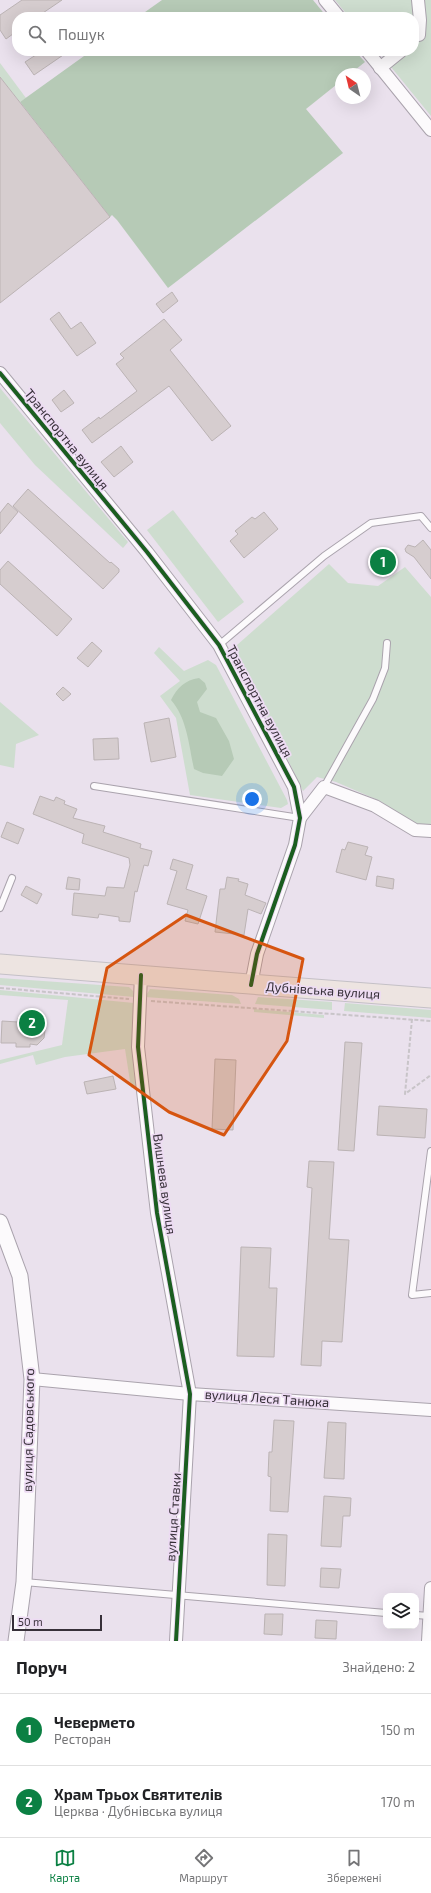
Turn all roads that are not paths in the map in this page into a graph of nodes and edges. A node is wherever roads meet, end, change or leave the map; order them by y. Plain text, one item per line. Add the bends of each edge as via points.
1 (325, 0) edge
2 (418, 0) edge
3 (335, 12) edge
4 (419, 26) edge
5 (431, 26) edge
6 (419, 36) edge
7 (371, 56) edge
8 (394, 56) edge
9 (380, 68) junction
10 (431, 130) edge
11 (0, 373) edge
12 (431, 528) edge
13 (387, 643) dead end
14 (218, 645) junction
15 (94, 786) dead end
16 (324, 787) junction
17 (300, 818) junction
18 (431, 830) edge
19 (12, 878) dead end
20 (0, 908) edge
21 (0, 964) edge
22 (141, 974) junction
23 (251, 985) junction
24 (431, 998) edge
25 (431, 1151) edge
26 (0, 1222) edge
27 (431, 1294) edge
28 (32, 1379) junction
29 (190, 1394) junction
30 (431, 1410) edge
31 (24, 1582) junction
32 (431, 1588) edge
33 (178, 1596) junction
34 (383, 1612) edge
35 (419, 1615) edge
36 (429, 1616) junction
37 (16, 1641) edge
38 (176, 1641) edge
39 (428, 1641) edge

1 - 3 street
2 - 4 street
5 - 6 street
7 - 9 street
8 - 9 street
9 - 10 street
11 - 14 street, Транспортна вулиця via 147,552
12 - 14 lane via 421,516 371,523 324,556
13 - 16 lane via 385,668 373,699
14 - 17 street, Транспортна вулиця via 294,787
15 - 17 lane
16 - 17 street
16 - 18 street via 375,806 415,830
17 - 23 street, Транспортна вулиця via 295,845 257,954
19 - 20 lane
21 - 22 main road, Дубнівська вулиця
22 - 23 main road, Дубнівська вулиця
22 - 29 street, Вишнева вулиця via 138,1047 157,1213
23 - 24 main road, Дубнівська вулиця
25 - 27 lane via 412,1294
26 - 28 street, вулиця Садовського via 20,1276
28 - 29 street, вулиця Леся Танюка
28 - 31 street, вулиця Садовського
29 - 30 street, вулиця Леся Танюка
29 - 33 street, вулиця Ставки
31 - 33 lane
31 - 37 street, вулиця Садовського
32 - 36 street
33 - 34 lane
33 - 38 street, вулиця Ставки
35 - 36 lane
36 - 39 street

